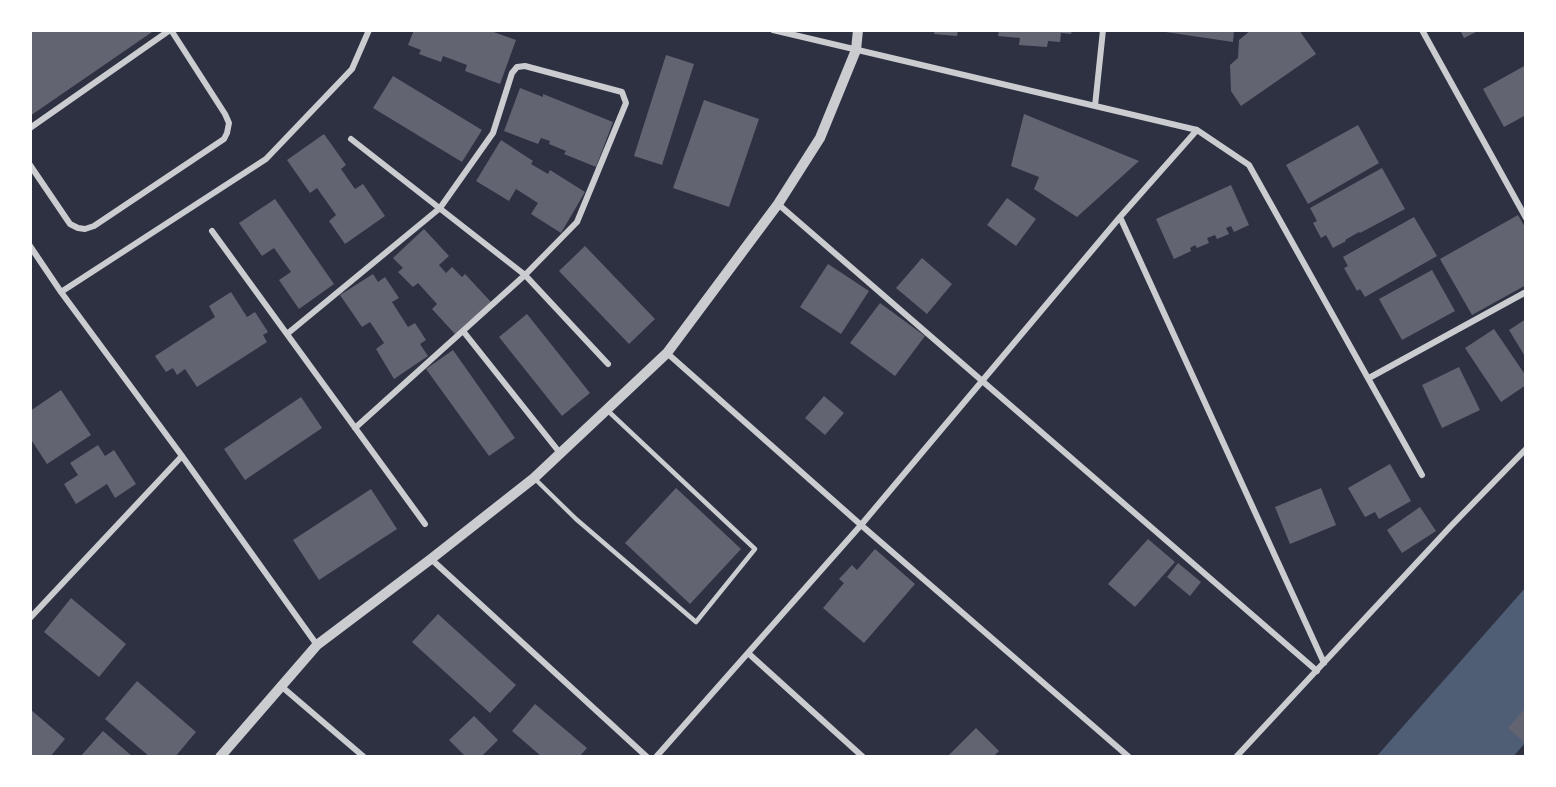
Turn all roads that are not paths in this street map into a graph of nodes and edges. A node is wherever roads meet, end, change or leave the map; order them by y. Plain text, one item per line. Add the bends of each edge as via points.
1 (170, 30) edge
2 (369, 30) edge
3 (773, 30) edge
4 (858, 30) edge
5 (1103, 30) edge
6 (1422, 30) edge
7 (856, 50) junction
8 (1095, 106) junction
9 (30, 128) edge
10 (1197, 130) junction
11 (351, 139) dead end
12 (30, 165) edge
13 (778, 204) junction
14 (440, 208) junction
15 (1120, 217) junction
16 (1526, 218) edge
17 (212, 231) dead end
18 (30, 246) edge
19 (525, 274) junction
20 (61, 292) junction
21 (1526, 292) edge
22 (463, 331) junction
23 (287, 334) junction
24 (667, 353) junction
25 (608, 364) dead end
26 (1369, 378) junction
27 (982, 381) junction
28 (606, 410) junction
29 (356, 428) junction
30 (1526, 449) edge
31 (560, 453) junction
32 (182, 456) junction
33 (1422, 475) dead end
34 (534, 478) junction
35 (425, 524) dead end
36 (861, 525) junction
37 (431, 560) junction
38 (30, 618) edge
39 (317, 645) junction
40 (748, 653) junction
41 (1324, 663) junction
42 (1317, 672) junction
43 (281, 686) junction
44 (220, 757) edge
45 (364, 757) edge
46 (647, 757) edge
47 (656, 757) edge
48 (864, 757) edge
49 (1129, 757) edge
50 (1236, 757) edge

1 - 9 street
1 - 12 street via 225,114 229,123 224,139 85,229 70,224
2 - 20 street via 351,69 266,159
3 - 7 street
4 - 7 street
5 - 8 street
6 - 16 street
7 - 8 street
7 - 13 street via 820,138
8 - 10 street
10 - 15 street
10 - 26 street via 1249,165
11 - 14 street
13 - 24 street
13 - 27 street
14 - 19 street
14 - 19 street via 493,132 517,67 622,92 626,103 578,222
14 - 23 street
15 - 27 street
15 - 41 street
17 - 23 street
18 - 20 street
19 - 22 street
19 - 25 street
20 - 32 street
21 - 26 street
22 - 29 street
22 - 31 street
23 - 29 street
24 - 28 street
24 - 36 street
26 - 33 street
27 - 36 street
27 - 42 street
28 - 31 street
28 - 34 lane via 755,549 696,622
29 - 35 street
30 - 41 street
31 - 34 street
32 - 38 street
32 - 39 street
34 - 37 street
36 - 40 street
36 - 49 street
37 - 39 street
37 - 46 street
39 - 43 street
40 - 47 street
40 - 48 street
41 - 42 street
42 - 50 street
43 - 44 street
43 - 45 street

